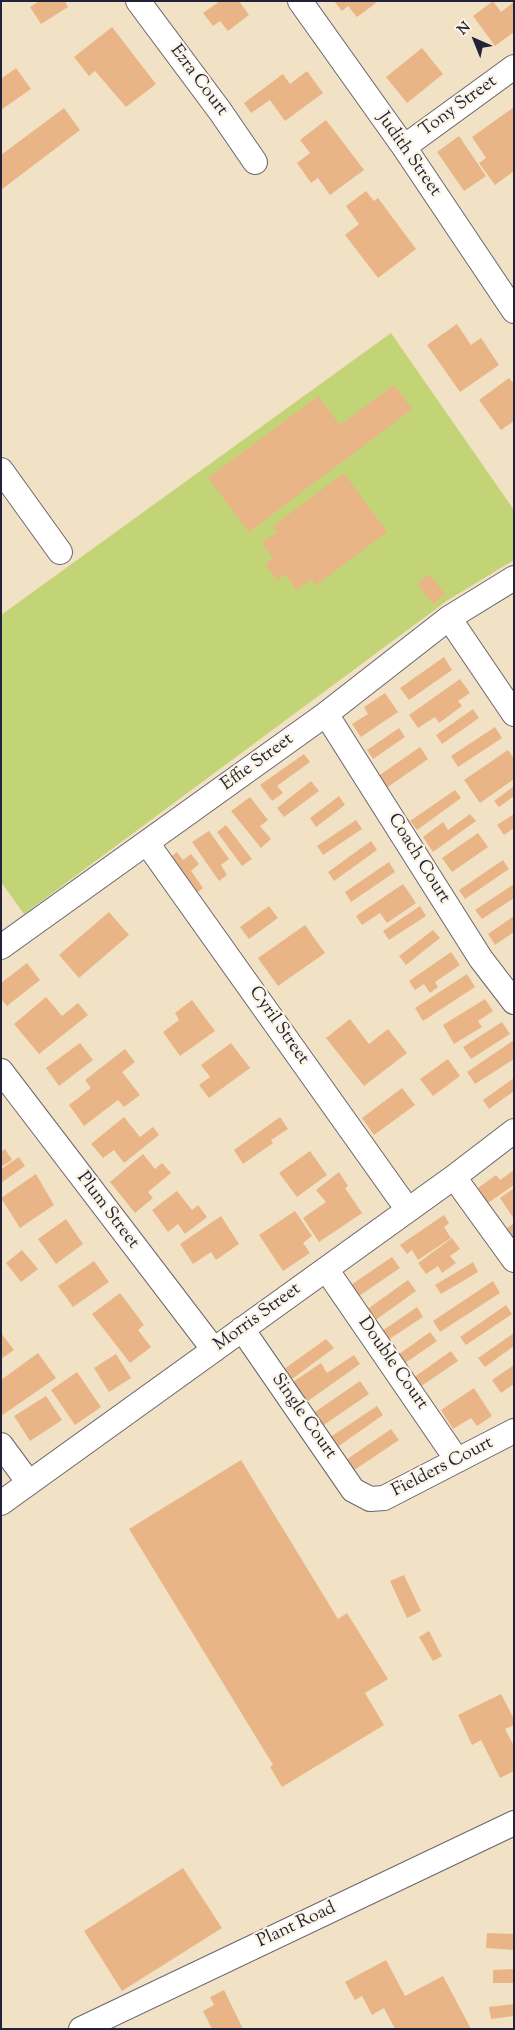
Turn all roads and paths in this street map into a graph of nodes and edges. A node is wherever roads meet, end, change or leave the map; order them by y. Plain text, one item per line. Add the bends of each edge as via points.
1 (138, 1) edge
2 (300, 1) edge
3 (514, 67) edge
4 (404, 147) junction
5 (255, 162) dead end
6 (514, 311) edge
7 (1, 470) edge
8 (60, 552) dead end
9 (514, 578) edge
10 (449, 618) junction
11 (326, 714) junction
12 (514, 714) edge
13 (147, 842) junction
14 (1, 947) edge
15 (514, 1002) edge
16 (1, 1071) edge
17 (514, 1131) edge
18 (454, 1177) junction
19 (408, 1210) junction
20 (514, 1260) edge
21 (326, 1269) junction
22 (242, 1329) junction
23 (214, 1350) junction
24 (514, 1431) edge
25 (1, 1445) edge
26 (457, 1460) junction
27 (29, 1483) junction
28 (370, 1499) joint
29 (1, 1503) edge
30 (514, 1823) edge
31 (81, 2029) edge

1 - 5 street, Ezra Court
2 - 4 street, Judith Street
3 - 4 street, Tony Street
4 - 6 street, Judith Street
7 - 8 street
9 - 10 street, Effie Street
10 - 11 street, Effie Street
10 - 12 street
11 - 13 street, Effie Street
11 - 15 street, Coach Court via 481,959
13 - 14 street, Effie Street
13 - 19 street, Cyril Street
16 - 23 street, Plum Street
17 - 18 street, Morris Street
18 - 19 street, Morris Street
18 - 20 street
19 - 21 street, Morris Street
21 - 22 street, Morris Street
21 - 26 street, Double Court
22 - 23 street, Morris Street
22 - 28 street, Single Court via 353,1490
23 - 27 street, Morris Street
24 - 26 street, Fielders Court
25 - 27 street
26 - 28 street, Fielders Court via 384,1498
27 - 29 street, Morris Street
30 - 31 street, Plant Road

